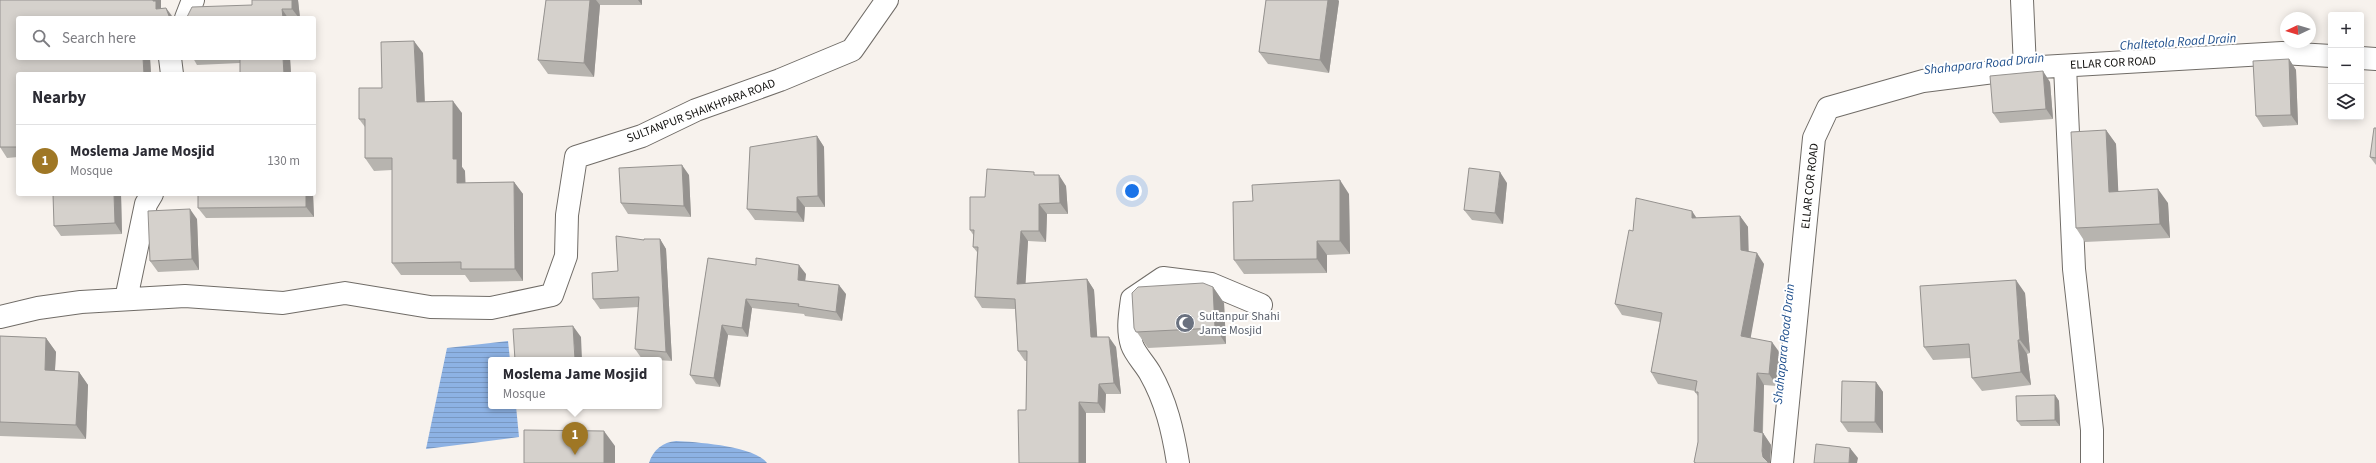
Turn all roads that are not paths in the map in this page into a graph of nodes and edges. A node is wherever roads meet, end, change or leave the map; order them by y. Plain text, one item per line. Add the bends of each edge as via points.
1 (193, 0) edge
2 (887, 0) edge
3 (2022, 0) edge
4 (187, 16) edge
5 (2328, 56) edge
6 (2364, 58) edge
7 (2376, 59) edge
8 (170, 60) edge
9 (2065, 66) junction
10 (2025, 68) junction
11 (172, 72) edge
12 (151, 196) edge
13 (126, 299) junction
14 (1261, 305) dead end
15 (0, 317) edge
16 (1178, 463) edge
17 (1782, 463) edge
18 (2092, 463) edge

1 - 4 street
2 - 13 street, SULTANPUR SHAIKHPARA ROAD via 852,50 696,110 642,136 576,157 567,214 566,256 552,295 492,308 430,307 345,293 283,303 185,296
3 - 10 street
5 - 9 street, ELLAR COR ROAD via 2282,53
6 - 7 street
8 - 11 street
9 - 10 street, ELLAR COR ROAD
9 - 18 street via 2074,269 2092,430
10 - 17 street, ELLAR COR ROAD via 1923,81 1828,108 1814,138
12 - 13 street via 146,204
13 - 15 street, SULTANPUR SHAIKHPARA ROAD via 38,308
14 - 16 street via 1211,284 1163,278 1132,299 1129,320 1132,345 1150,373 1165,406 1172,426

